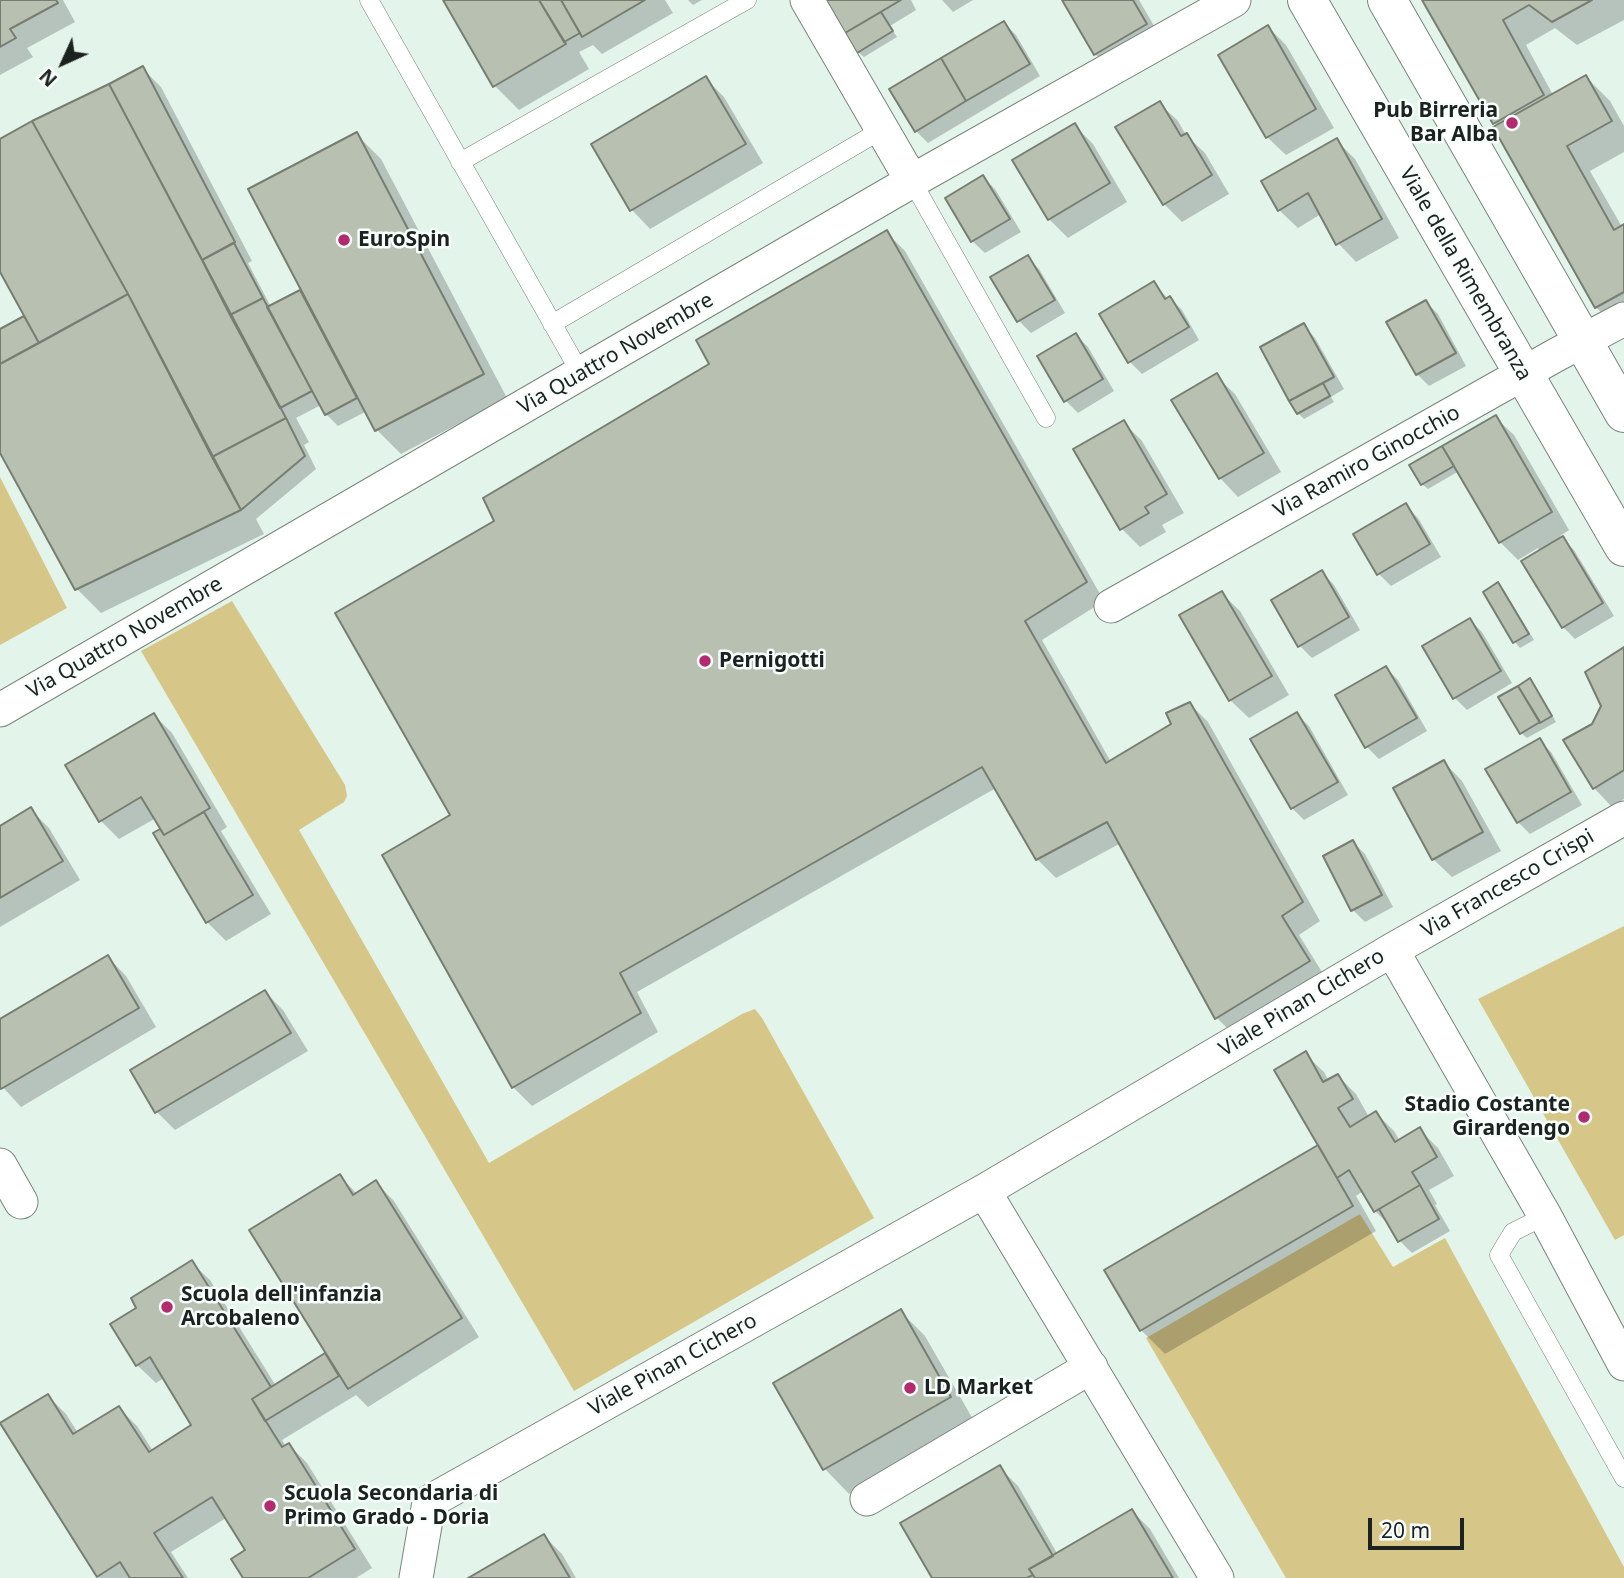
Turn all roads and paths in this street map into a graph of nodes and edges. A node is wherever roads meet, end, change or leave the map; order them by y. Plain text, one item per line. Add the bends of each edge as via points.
1 (369, 0) edge
2 (747, 0) edge
3 (807, 0) edge
4 (1234, 0) edge
5 (1307, 0) edge
6 (1387, 0) edge
7 (883, 130) junction
8 (460, 162) junction
9 (912, 181) junction
10 (1624, 319) edge
11 (552, 324) junction
12 (1583, 341) junction
13 (581, 374) junction
14 (1523, 374) junction
15 (1624, 413) edge
16 (1046, 418) dead end
17 (1624, 547) edge
18 (1111, 606) dead end
19 (0, 710) edge
20 (1624, 818) edge
21 (1392, 950) junction
22 (0, 1165) edge
23 (984, 1191) junction
24 (22, 1202) dead end
25 (1545, 1216) junction
26 (1624, 1364) edge
27 (1091, 1367) junction
28 (1624, 1478) edge
29 (867, 1499) dead end
30 (416, 1578) edge
31 (1217, 1578) edge

1 - 8 lane
2 - 8 lane
3 - 7 street
4 - 9 street, Via Quattro Novembre
5 - 14 street, Viale della Rimembranza
6 - 12 street
7 - 9 street
7 - 11 lane
8 - 11 lane
9 - 13 street, Via Quattro Novembre
9 - 16 lane
10 - 12 street, Via Ramiro Ginocchio
11 - 13 lane
12 - 14 street, Via Ramiro Ginocchio
12 - 15 street
13 - 19 street, Via Quattro Novembre
14 - 17 street, Viale della Rimembranza
14 - 18 street, Via Ramiro Ginocchio
20 - 21 street, Via Francesco Crispi
21 - 23 street, Viale Pinan Cichero
21 - 25 street, Viale Pinan Cichero
22 - 24 street
23 - 27 street
23 - 30 street, Viale Pinan Cichero via 429,1502
25 - 26 street, Viale Pinan Cichero
25 - 28 lane via 1513,1232 1499,1255
27 - 29 street
27 - 31 street

